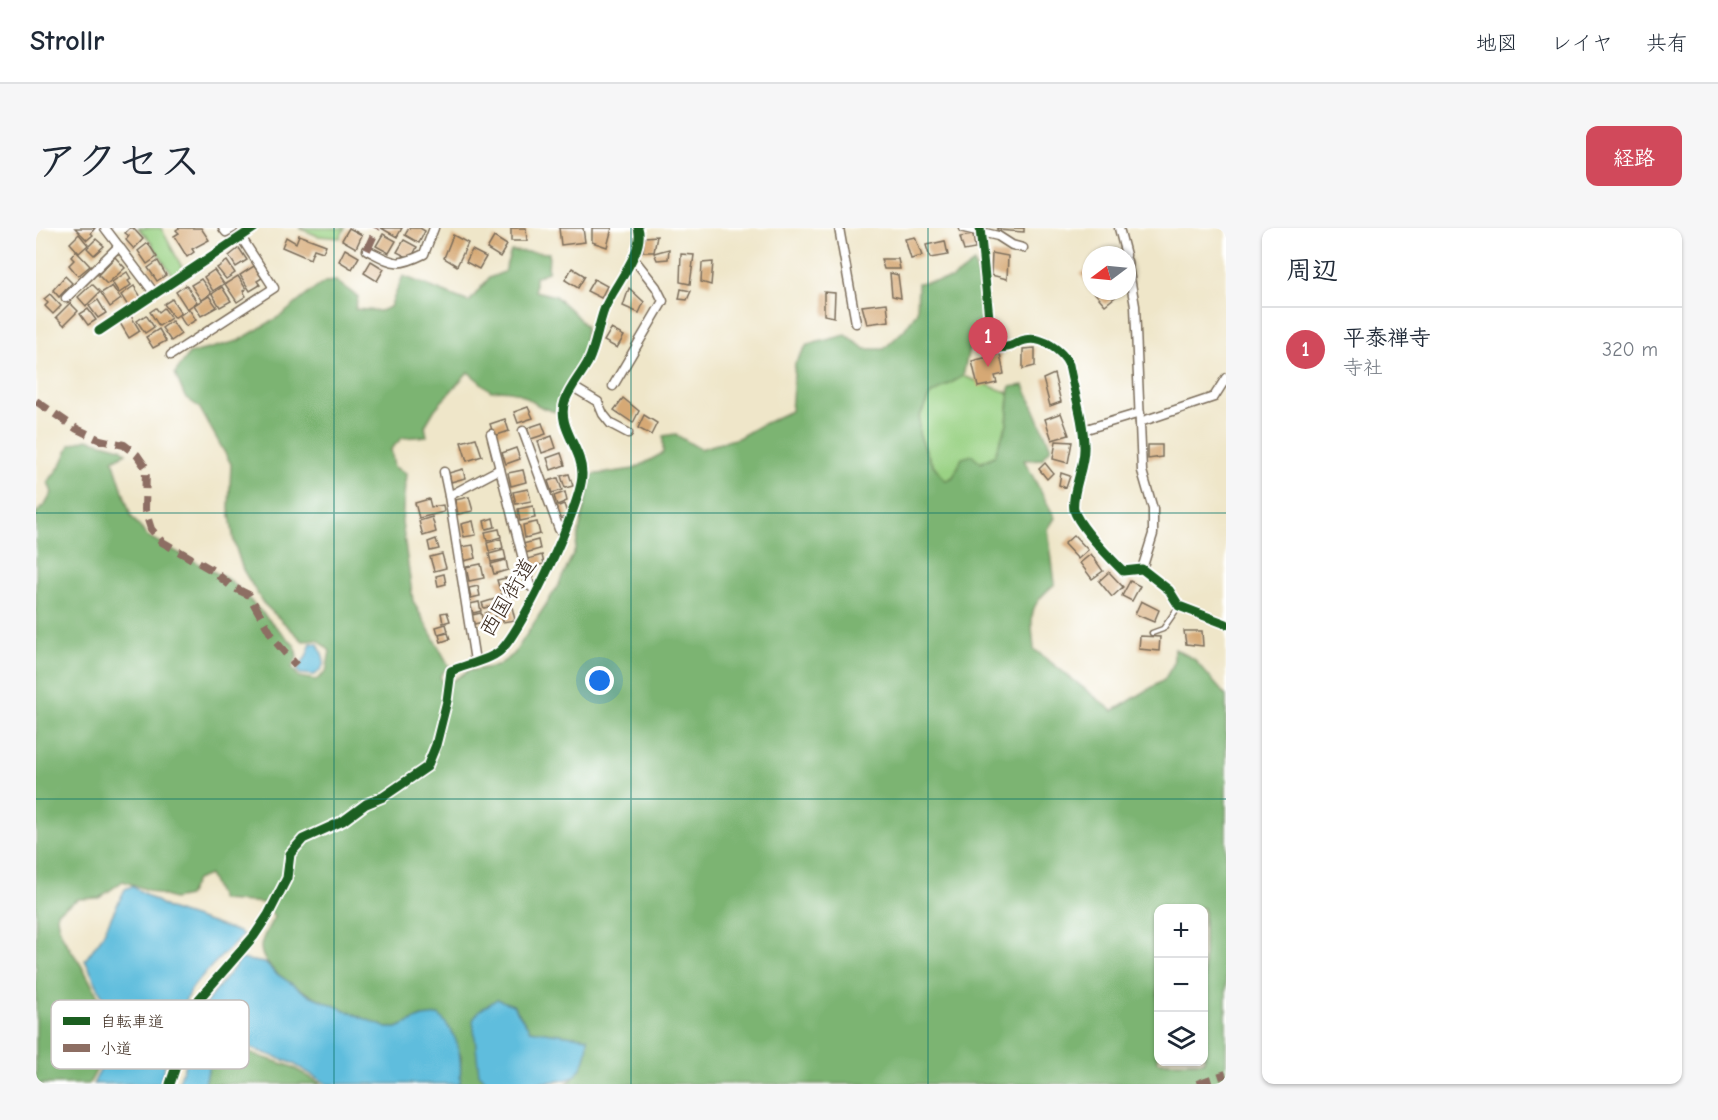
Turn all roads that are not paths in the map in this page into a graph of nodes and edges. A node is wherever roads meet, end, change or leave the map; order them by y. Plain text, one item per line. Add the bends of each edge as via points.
1 (105, 228) edge
2 (223, 228) edge
3 (233, 228) edge
4 (254, 228) edge
5 (434, 228) edge
6 (638, 228) edge
7 (839, 228) edge
8 (964, 228) edge
9 (1119, 228) edge
10 (980, 230) edge
11 (241, 237) junction
12 (119, 246) junction
13 (1124, 246) edge
14 (1023, 248) dead end
15 (367, 250) dead end
16 (633, 258) junction
17 (155, 294) junction
18 (66, 298) dead end
19 (1134, 300) edge
20 (856, 323) dead end
21 (99, 331) dead end
22 (171, 355) dead end
23 (1226, 378) edge
24 (613, 386) dead end
25 (573, 387) junction
26 (1140, 417) junction
27 (1083, 430) junction
28 (523, 431) dead end
29 (491, 434) dead end
30 (628, 434) dead end
31 (500, 469) junction
32 (444, 472) dead end
33 (450, 496) junction
34 (563, 535) junction
35 (1142, 569) junction
36 (537, 591) junction
37 (1179, 606) junction
38 (1226, 624) edge
39 (1152, 633) dead end
40 (475, 661) junction
41 (199, 1000) edge
42 (175, 1069) edge
43 (170, 1084) edge

1 - 12 street
2 - 3 street via 226,232
4 - 11 street
5 - 15 street via 424,254 412,260 395,263
6 - 16 street, 西国街道 via 640,235
7 - 20 street
8 - 10 street
9 - 13 street
10 - 14 street
10 - 27 street via 992,348 1034,340 1059,352 1069,365
11 - 17 street
11 - 22 street via 274,288
12 - 17 street
12 - 18 street
16 - 24 street via 663,301
16 - 25 street, 西国街道 via 604,308 589,360
17 - 21 street
19 - 26 street
23 - 26 street via 1214,397
25 - 30 street via 598,402 611,424
25 - 34 street, 西国街道 via 563,413 582,474 580,491
26 - 27 street
26 - 35 street via 1142,471 1153,509 1153,534
27 - 35 street via 1075,511 1123,571
28 - 34 street
29 - 31 street
31 - 33 street
31 - 36 street via 530,586
32 - 33 street
33 - 40 street
34 - 36 street, 西国街道
35 - 37 street via 1169,590
36 - 40 street, 西国街道 via 502,650
37 - 38 street
37 - 39 lane via 1163,629
40 - 41 street, 西国街道 via 451,671 447,701 427,767 343,821 303,839 290,855 287,878 254,936
42 - 43 street, 西国街道

